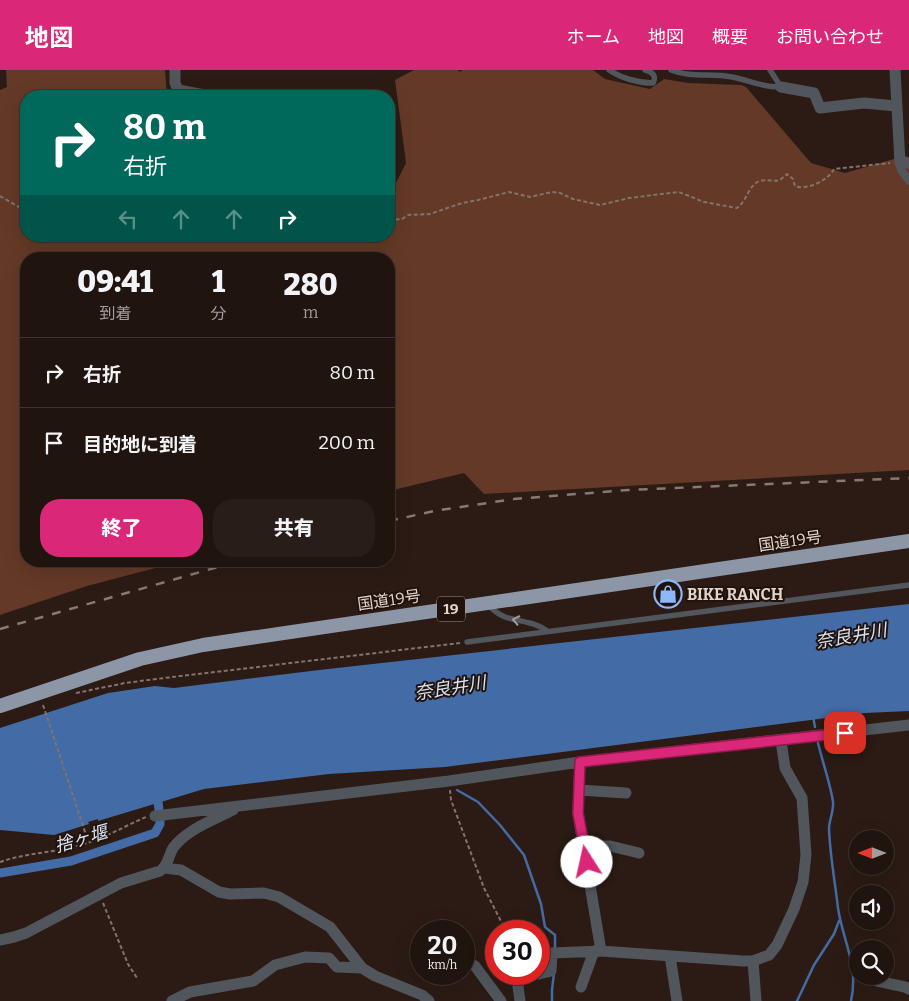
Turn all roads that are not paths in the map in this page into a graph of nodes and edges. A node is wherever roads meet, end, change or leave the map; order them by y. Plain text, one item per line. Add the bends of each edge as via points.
1 (175, 70) edge
2 (609, 70) edge
3 (645, 70) edge
4 (671, 70) edge
5 (770, 70) edge
6 (895, 70) edge
7 (781, 88) junction
8 (178, 90) edge
9 (896, 106) junction
10 (905, 163) edge
11 (909, 181) edge
12 (909, 541) edge
13 (909, 586) edge
14 (488, 604) junction
15 (547, 631) junction
16 (467, 642) road end
17 (0, 706) edge
18 (909, 726) edge
19 (781, 741) junction
20 (580, 762) junction
21 (579, 790) junction
22 (626, 793) dead end
23 (239, 806) junction
24 (156, 816) road end
25 (584, 844) junction
26 (639, 853) dead end
27 (165, 868) junction
28 (0, 940) edge
29 (598, 951) junction
30 (670, 956) junction
31 (753, 961) junction
32 (475, 966) edge
33 (362, 968) junction
34 (550, 971) edge
35 (518, 985) edge
36 (894, 985) edge
37 (581, 987) dead end
38 (909, 989) edge
39 (172, 1001) edge
40 (429, 1001) edge
41 (501, 1001) edge
42 (520, 1001) edge
43 (677, 1001) edge
44 (756, 1001) edge

1 - 8 street
2 - 3 lane via 644,83 653,83 654,75
4 - 7 lane via 682,74 731,76 770,88
5 - 7 lane
6 - 9 street
7 - 9 street via 814,93 820,108 864,102
9 - 10 street
10 - 11 street via 901,170
12 - 14 highway, 国道19号 / 19
13 - 15 lane
15 -> 14 lane via 538,625 506,618
14 - 17 highway, 国道19号 / 19 via 167,652
15 - 16 lane
18 - 19 street
19 - 20 street
19 - 31 street via 785,768 802,798 806,855 803,882 777,945 769,955
20 - 21 street
20 - 23 street
21 - 22 street
21 - 25 street via 578,813
23 - 24 street
23 - 27 street via 187,835 173,848
25 - 26 street
25 - 29 street
27 - 28 street via 121,883 26,933
27 - 33 street via 181,870 219,892 264,893 279,897 330,926
29 - 30 street
29 - 34 street via 552,953
29 - 37 street
30 - 31 street
30 - 43 street
31 - 44 street
32 - 41 street
33 - 39 street via 337,967 329,958 305,957 275,965 254,980 190,992
33 - 40 street via 422,994
35 - 42 street
36 - 38 street

